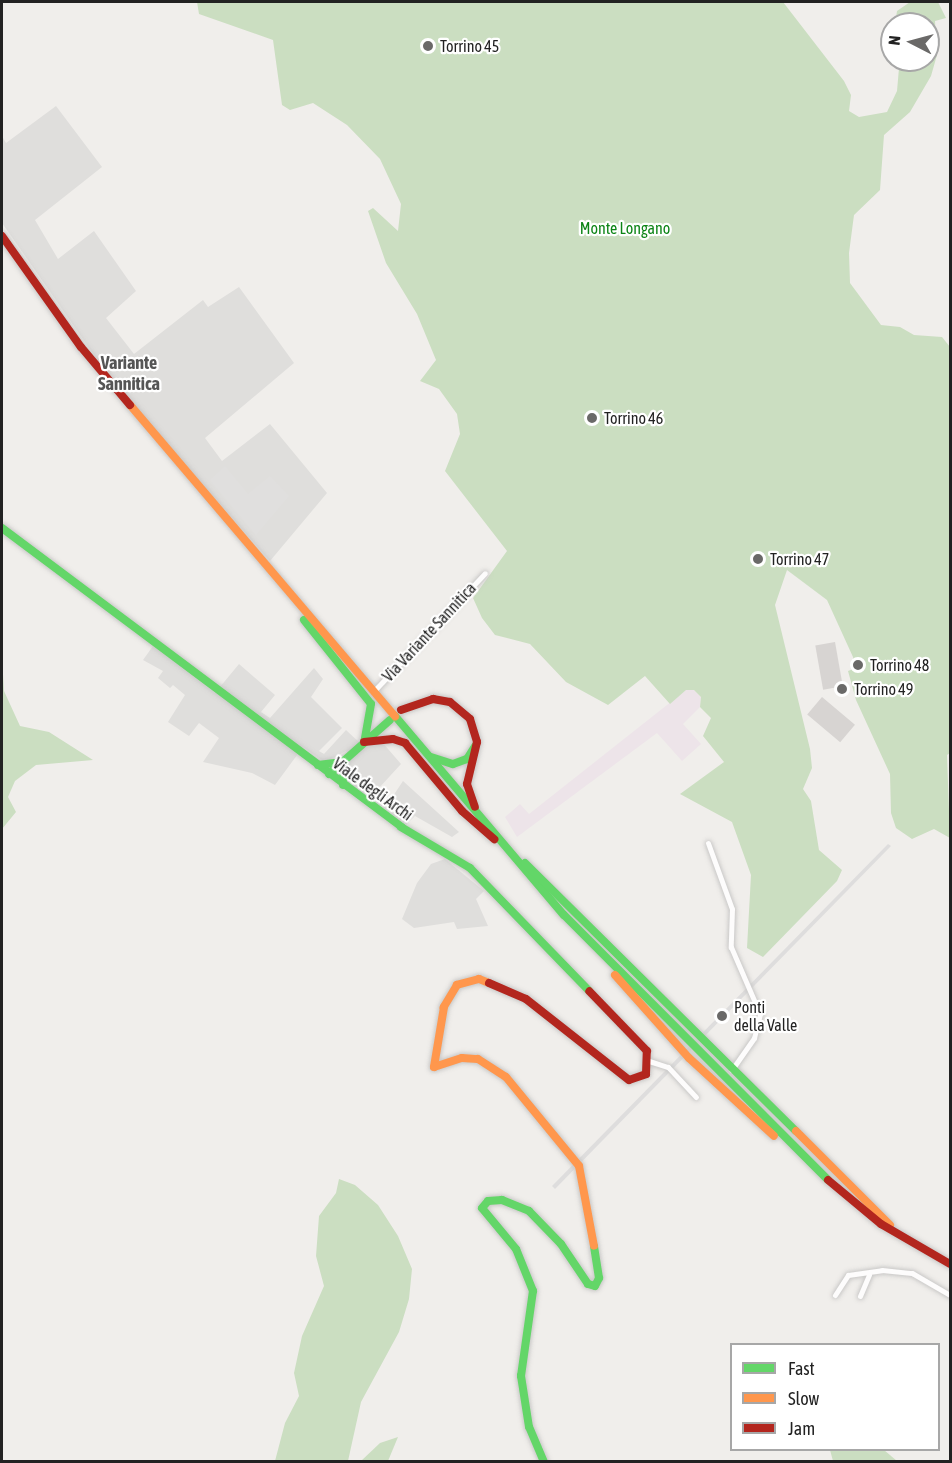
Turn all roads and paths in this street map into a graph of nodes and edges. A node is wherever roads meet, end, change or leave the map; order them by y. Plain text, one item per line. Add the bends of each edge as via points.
1 (2, 236) edge
2 (2, 528) edge
3 (485, 573) dead end
4 (291, 599) junction
5 (373, 692) junction
6 (401, 710) dead end
7 (390, 720) dead end
8 (364, 742) junction
9 (477, 742) junction
10 (428, 755) junction
11 (344, 760) junction
12 (318, 765) junction
13 (329, 774) junction
14 (344, 785) junction
15 (479, 815) junction
16 (493, 832) junction
17 (708, 843) dead end
18 (505, 849) junction
19 (650, 1061) junction
20 (731, 1071) junction
21 (696, 1097) dead end
22 (904, 1238) junction
23 (951, 1264) edge
24 (869, 1275) junction
25 (836, 1295) dead end
26 (951, 1295) edge
27 (860, 1296) dead end
28 (544, 1461) edge

1 - 4 main road via 81,347
2 - 12 main road, Viale degli Archi
3 - 5 street, Via Variante Sannitica
4 - 5 main road
4 - 8 main road via 371,704
5 - 10 main road
6 - 9 main road via 426,699 450,702 470,718
7 - 8 main road
8 - 11 main road
8 - 18 main road via 393,739 405,743 462,811
9 - 10 main road via 461,762 445,763
9 - 15 main road via 467,784
10 - 15 main road
11 - 12 main road
11 - 13 main road
11 - 14 main road
12 - 13 main road, Viale degli Archi
13 - 14 main road, Viale degli Archi
14 - 19 main road, Viale degli Archi via 486,881 637,1036
15 - 16 main road
16 - 18 main road
16 - 20 main road
17 - 20 street via 732,909 731,947 760,1014 754,1038
18 - 22 main road via 564,915 822,1175
19 - 21 street via 668,1067
19 - 28 main road via 644,1077 629,1080 551,1017 500,985 467,980 447,997 435,1067 462,1058 478,1059 506,1077 579,1166 585,1182 599,1278 595,1286 588,1284 561,1244 528,1211 502,1200 488,1201 482,1208 516,1249 533,1291 521,1376 530,1427
20 - 22 main road
22 - 23 main road
24 - 25 street via 848,1275
24 - 26 street via 882,1270 904,1271
24 - 27 street

